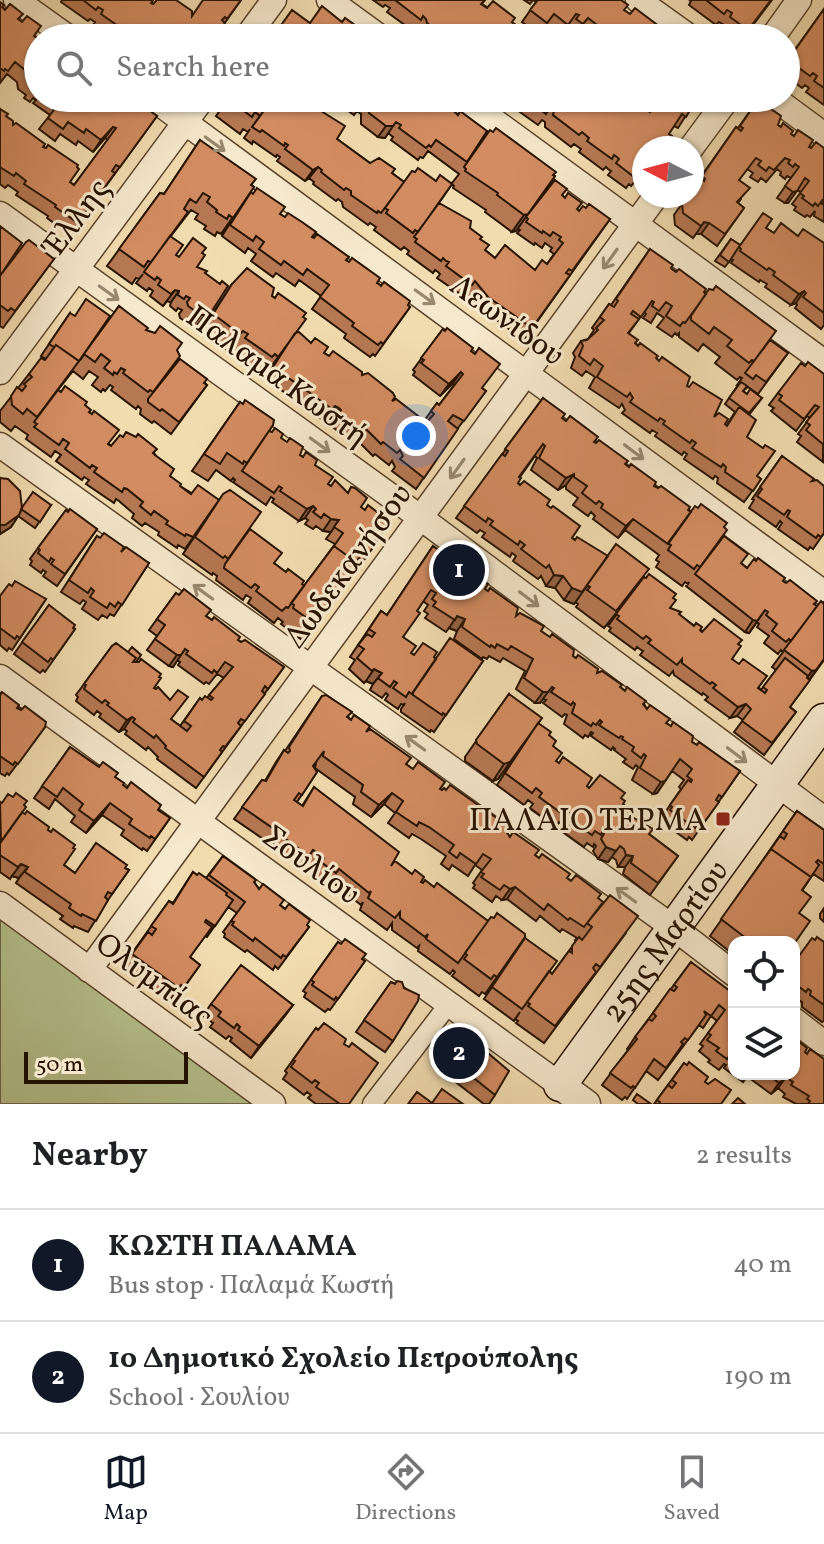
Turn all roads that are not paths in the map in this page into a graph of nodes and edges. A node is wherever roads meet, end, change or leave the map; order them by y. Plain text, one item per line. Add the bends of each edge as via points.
1 (16, 0) edge
2 (274, 0) edge
3 (329, 0) edge
4 (638, 0) edge
5 (799, 0) edge
6 (49, 24) edge
7 (256, 24) edge
8 (362, 24) edge
9 (671, 24) edge
10 (782, 24) edge
11 (171, 112) edge
12 (192, 112) edge
13 (482, 112) edge
14 (718, 112) edge
15 (793, 112) edge
16 (185, 122) junction
17 (824, 135) edge
18 (700, 136) edge
19 (647, 208) edge
20 (0, 214) edge
21 (635, 225) junction
22 (76, 269) junction
23 (824, 362) edge
24 (0, 372) edge
25 (527, 372) junction
26 (0, 445) edge
27 (421, 518) junction
28 (824, 593) edge
29 (311, 669) junction
30 (0, 677) edge
31 (824, 720) edge
32 (777, 785) junction
33 (824, 819) edge
34 (198, 823) junction
35 (0, 904) edge
36 (674, 928) junction
37 (728, 969) edge
38 (89, 970) junction
39 (448, 1005) junction
40 (800, 1025) edge
41 (824, 1043) edge
42 (574, 1098) edge
43 (273, 1104) edge
44 (372, 1104) edge

1 - 6 street
2 - 7 street
3 - 8 street
4 - 9 street
5 - 10 street
11 - 16 street, Λεωνίδου
12 - 16 street, Έλλης
13 - 21 street
14 - 18 street
15 - 17 street
16 - 22 street, Έλλης
16 -> 25 street, Λεωνίδου
19 - 21 street, Δωδεκανήσου
20 - 22 street, Παλαμά Κωστή
21 - 23 street
21 -> 25 street, Δωδεκανήσου
22 - 24 street, Έλλης
22 -> 27 street, Παλαμά Κωστή
25 -> 27 street, Δωδεκανήσου
25 -> 28 street, Λεωνίδου
29 -> 26 street
27 - 29 street, Δωδεκανήσου
27 -> 32 street, Παλαμά Κωστή
29 - 34 street, Δωδεκανήσου
36 -> 29 street
30 - 34 street, Σουλίου
31 - 32 main road, 25ης Μαρτίου
32 - 33 street, Παλαμά Κωστή
32 - 36 main road, 25ης Μαρτίου
34 - 38 street, Δωδεκανήσου
34 - 39 street, Σουλίου
35 - 38 street, Ολυμπίας
36 - 37 street
36 - 42 main road, 25ης Μαρτίου
38 - 43 street, Ολυμπίας
39 - 42 street, Σουλίου
39 - 44 street
40 - 41 street

